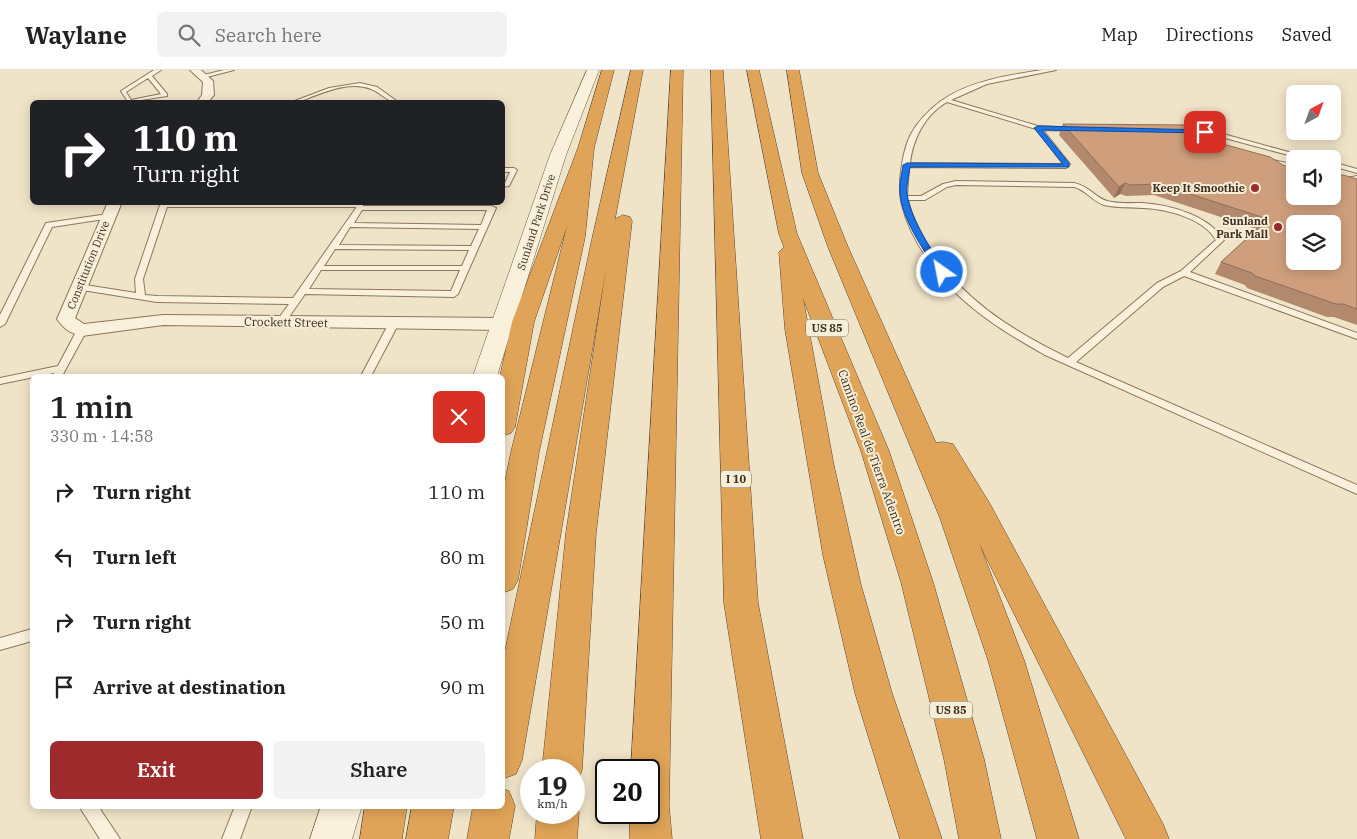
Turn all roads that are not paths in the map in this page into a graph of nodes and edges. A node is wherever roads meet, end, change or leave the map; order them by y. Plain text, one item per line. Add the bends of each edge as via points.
1 (158, 70) edge
2 (230, 70) edge
3 (593, 70) edge
4 (608, 70) edge
5 (637, 70) edge
6 (677, 70) edge
7 (717, 70) edge
8 (753, 70) edge
9 (793, 70) edge
10 (1053, 70) edge
11 (199, 73) edge
12 (149, 76) junction
13 (129, 100) edge
14 (140, 100) edge
15 (204, 100) edge
16 (301, 100) edge
17 (392, 100) edge
18 (946, 100) junction
19 (632, 102) junction
20 (1038, 128) junction
21 (1084, 129) edge
22 (1189, 131) edge
23 (1209, 132) junction
24 (1223, 143) edge
25 (586, 148) junction
26 (1286, 152) edge
27 (1258, 157) edge
28 (907, 165) junction
29 (1286, 165) edge
30 (1341, 167) edge
31 (505, 170) edge
32 (1357, 171) edge
33 (1357, 178) edge
34 (1341, 179) edge
35 (505, 185) edge
36 (904, 198) junction
37 (165, 205) edge
38 (360, 205) edge
39 (111, 210) edge
40 (348, 225) junction
41 (484, 227) junction
42 (788, 234) junction
43 (333, 247) junction
44 (474, 248) junction
45 (318, 268) junction
46 (466, 268) junction
47 (1184, 273) junction
48 (79, 287) junction
49 (302, 291) junction
50 (141, 298) junction
51 (295, 301) junction
52 (281, 322) junction
53 (394, 323) junction
54 (0, 324) edge
55 (502, 324) junction
56 (77, 328) junction
57 (1357, 336) edge
58 (888, 360) junction
59 (1069, 363) junction
60 (60, 372) edge
61 (47, 374) edge
62 (367, 374) edge
63 (486, 374) edge
64 (30, 376) edge
65 (0, 381) edge
66 (505, 415) edge
67 (1357, 490) edge
68 (505, 563) edge
69 (30, 636) edge
70 (0, 644) edge
71 (505, 744) edge
72 (563, 759) edge
73 (651, 759) edge
74 (89, 809) edge
75 (243, 809) edge
76 (341, 809) edge
77 (386, 809) edge
78 (433, 809) edge
79 (478, 809) edge
80 (493, 809) edge
81 (557, 824) edge
82 (651, 824) edge
83 (1056, 831) edge
84 (111, 839) edge
85 (230, 839) edge
86 (331, 839) edge
87 (381, 839) edge
88 (427, 839) edge
89 (477, 839) edge
90 (488, 839) edge
91 (556, 839) edge
92 (652, 839) edge
93 (782, 839) edge
94 (921, 839) edge
95 (980, 839) edge
96 (1148, 839) edge

1 - 12 lane
2 - 11 lane
3 - 55 main road, Sunland Park Drive via 558,155
4 - 25 highway
5 - 19 highway
6 - 73 highway
7 - 93 highway, I 10 via 742,602
8 - 42 highway, Camino Real de Tierra Adentro / US 85
9 - 58 highway via 810,173 838,247
10 - 18 lane via 994,81
11 - 15 street via 208,81 208,94
12 - 13 lane via 123,92
12 - 14 lane via 165,95
16 - 17 lane via 357,84 374,88
18 - 20 lane
18 - 28 lane via 926,114 917,126 911,139
19 - 71 highway via 602,239
19 - 72 highway via 629,178 581,533
20 - 21 lane
20 - 28 lane via 1066,166
22 - 23 lane
23 - 24 lane
23 - 26 lane
25 - 66 highway via 523,322
25 - 68 highway via 575,237 525,452
27 - 29 lane
28 - 36 lane
30 - 32 lane
31 - 35 lane via 514,170
33 - 34 lane
36 - 47 lane via 922,198 956,183 1080,186 1101,202 1156,207 1210,226 1220,240
36 - 59 lane via 925,245 942,272 965,297 1001,323
37 - 50 lane via 139,279
38 - 40 lane
38 - 41 lane via 492,208
39 - 48 street, Constitution Drive
39 - 54 lane via 49,225
40 - 41 lane
40 - 43 lane
41 - 44 lane
42 - 94 highway via 790,286 840,566 860,646
42 - 95 highway, Camino Real de Tierra Adentro / US 85 via 875,451 917,582 964,759
43 - 44 lane
43 - 45 lane
44 - 46 lane
45 - 46 lane
45 - 49 lane
46 - 49 lane via 454,294
47 - 57 lane
47 - 59 lane via 1160,285
48 - 50 lane
48 - 56 street, Constitution Drive via 66,319
49 - 51 lane
50 - 51 lane
51 - 52 lane
52 - 53 street, Crockett Street
52 - 56 street, Crockett Street via 162,320
53 - 55 street, Crockett Street
53 - 62 lane
55 - 63 main road, Sunland Park Drive
56 - 60 lane
58 - 83 highway via 955,518 1006,660
58 - 96 highway via 979,512
59 - 67 lane
60 - 61 lane
64 - 65 lane
69 - 70 lane
74 - 84 lane
75 - 85 lane
76 - 86 main road
77 - 87 highway
78 - 88 highway
79 - 89 highway
80 - 90 highway
81 - 91 highway
82 - 92 highway

